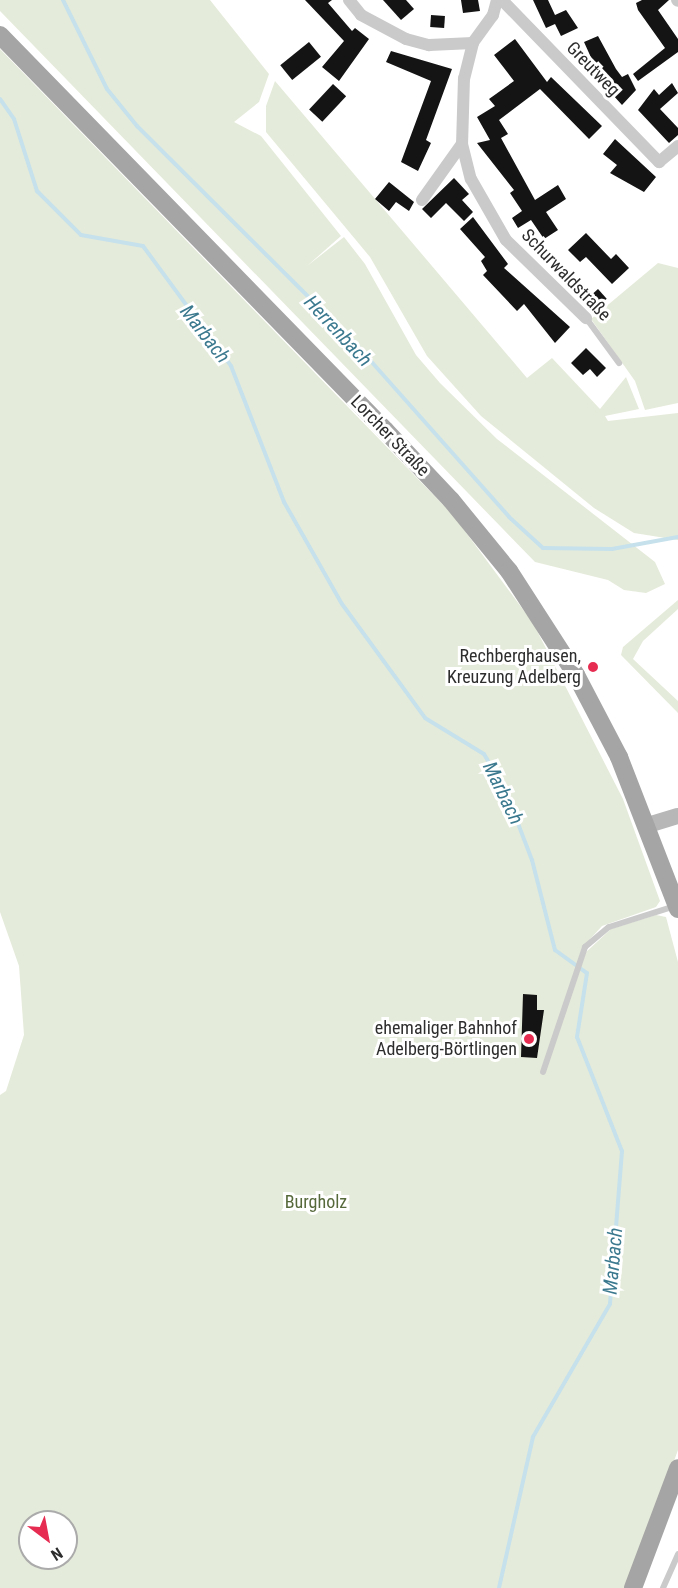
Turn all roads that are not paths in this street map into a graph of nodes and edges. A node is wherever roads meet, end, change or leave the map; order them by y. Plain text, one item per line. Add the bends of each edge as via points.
1 (349, 0) edge
2 (497, 0) edge
3 (502, 0) edge
4 (0, 35) edge
5 (473, 43) junction
6 (462, 144) junction
7 (678, 146) edge
8 (422, 200) dead end
9 (586, 318) joint
10 (620, 363) dead end
11 (678, 816) edge
12 (648, 825) junction
13 (678, 908) edge
14 (543, 1072) dead end
15 (678, 1468) edge
16 (678, 1554) edge
17 (633, 1588) edge
18 (663, 1588) edge

1 - 5 street via 361,15 406,39 429,45
2 - 5 street, Schurwaldstraße via 493,15
3 - 7 street, Greutweg via 659,162
4 - 12 main road, Lorcher Straße via 451,500 552,635 619,757
5 - 6 street, Schurwaldstraße via 464,78
6 - 8 street
6 - 9 street, Schurwaldstraße via 471,179 506,240
9 - 10 lane, Schurwaldstraße
11 - 12 main road
12 - 13 main road, Lorcher Straße
13 - 14 lane via 609,927 585,947 571,979
15 - 17 main road
16 - 18 lane

